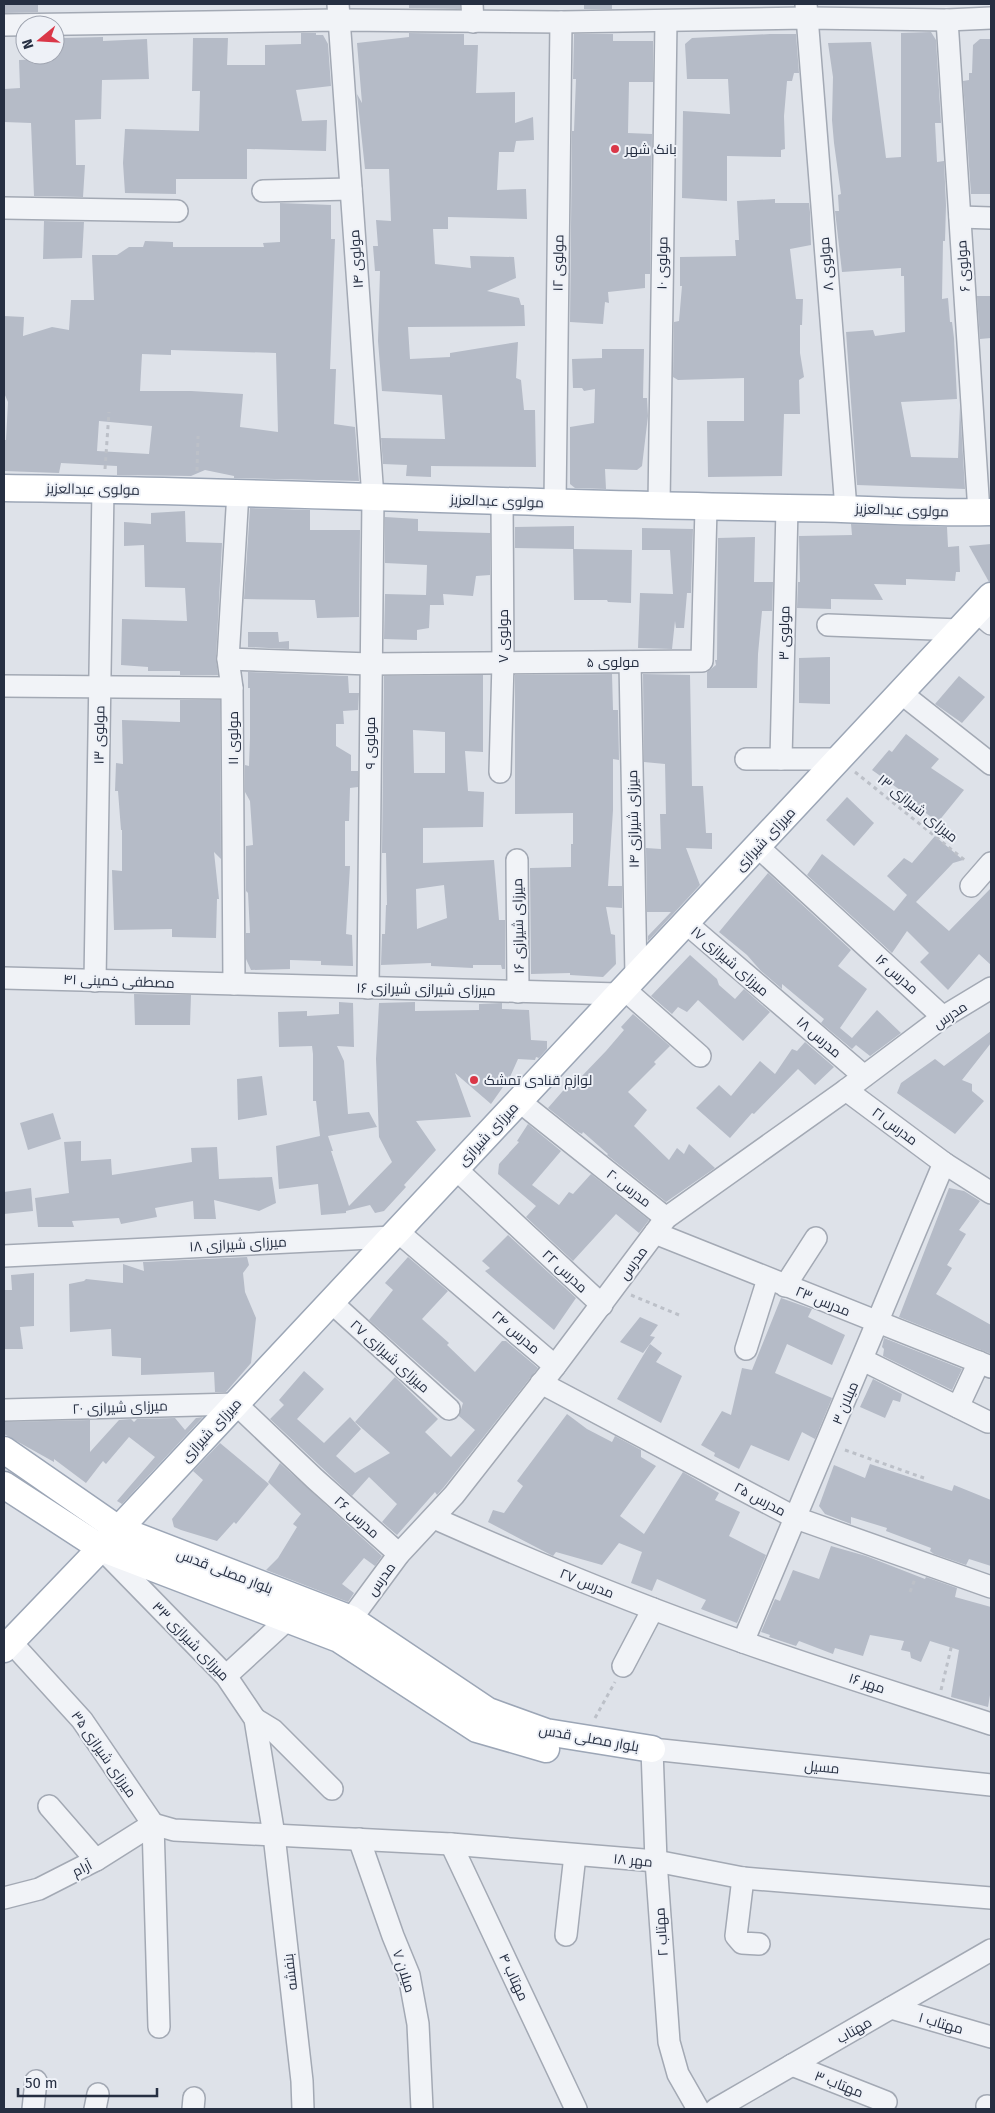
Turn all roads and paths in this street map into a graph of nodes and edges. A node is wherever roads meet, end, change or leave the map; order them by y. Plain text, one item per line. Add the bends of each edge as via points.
1 (806, 11) edge
2 (338, 12) edge
3 (472, 13) edge
4 (991, 18) edge
5 (947, 20) junction
6 (666, 21) junction
7 (561, 22) junction
8 (4, 25) edge
9 (351, 189) junction
10 (262, 191) dead end
11 (4, 208) edge
12 (177, 210) dead end
13 (960, 218) junction
14 (991, 218) edge
15 (109, 412) dead end
16 (198, 436) dead end
17 (4, 488) edge
18 (103, 489) junction
19 (196, 491) junction
20 (238, 492) junction
21 (373, 498) junction
22 (502, 501) junction
23 (555, 503) junction
24 (658, 505) junction
25 (706, 508) junction
26 (787, 508) junction
27 (846, 509) junction
28 (985, 512) edge
29 (980, 616) edge
30 (828, 625) dead end
31 (228, 659) junction
32 (630, 662) junction
33 (503, 663) junction
34 (370, 664) junction
35 (4, 686) edge
36 (100, 686) junction
37 (232, 688) junction
38 (901, 693) junction
39 (746, 759) dead end
40 (781, 759) junction
41 (839, 759) junction
42 (991, 764) edge
43 (500, 772) dead end
44 (757, 846) junction
45 (517, 860) dead end
46 (981, 874) edge
47 (686, 923) junction
48 (4, 978) edge
49 (95, 981) junction
50 (234, 984) junction
51 (626, 987) junction
52 (368, 988) junction
53 (518, 992) junction
54 (989, 993) edge
55 (774, 999) joint
56 (944, 1017) junction
57 (700, 1056) dead end
58 (864, 1076) junction
59 (846, 1090) junction
60 (519, 1101) junction
61 (944, 1163) junction
62 (456, 1169) junction
63 (991, 1193) edge
64 (660, 1225) junction
65 (395, 1234) junction
66 (816, 1238) dead end
67 (4, 1256) edge
68 (776, 1282) junction
69 (608, 1297) junction
70 (331, 1302) junction
71 (679, 1315) dead end
72 (879, 1323) junction
73 (746, 1349) dead end
74 (863, 1360) junction
75 (985, 1365) edge
76 (556, 1366) junction
77 (541, 1383) junction
78 (236, 1404) junction
79 (958, 1407) junction
80 (449, 1409) dead end
81 (4, 1410) edge
82 (988, 1422) dead end
83 (827, 1444) junction
84 (4, 1450) edge
85 (924, 1478) dead end
86 (4, 1485) edge
87 (434, 1518) junction
88 (796, 1518) junction
89 (110, 1538) junction
90 (399, 1554) junction
91 (991, 1587) edge
92 (653, 1609) junction
93 (288, 1619) junction
94 (351, 1619) junction
95 (743, 1642) junction
96 (952, 1644) dead end
97 (7, 1646) edge
98 (623, 1666) joint
99 (226, 1676) junction
100 (938, 1706) junction
101 (255, 1719) junction
102 (991, 1724) edge
103 (584, 1738) junction
104 (652, 1749) junction
105 (991, 1784) edge
106 (332, 1789) dead end
107 (49, 1806) dead end
108 (153, 1824) junction
109 (274, 1835) junction
110 (359, 1839) junction
111 (451, 1844) junction
112 (575, 1855) junction
113 (96, 1860) junction
114 (656, 1861) junction
115 (743, 1878) junction
116 (4, 1898) edge
117 (991, 1898) edge
118 (566, 1935) dead end
119 (759, 1944) dead end
120 (991, 1950) edge
121 (891, 2008) junction
122 (159, 2027) dead end
123 (991, 2037) edge
124 (792, 2066) junction
125 (36, 2081) dead end
126 (886, 2102) dead end
127 (33, 2109) edge
128 (303, 2109) edge
129 (422, 2109) edge
130 (576, 2109) edge
131 (698, 2109) edge
132 (716, 2109) edge

1 - 5 street
1 - 6 street
1 - 27 street, مولوی ۸
2 - 3 street
2 - 8 street
2 - 9 street, مولوی ۱۴
3 - 7 street
4 - 5 street
5 - 13 street, مولوی ۶
6 - 7 street
6 - 24 street, مولوی ۱۰
7 - 23 street, مولوی ۱۲
9 - 10 street
9 - 21 street, مولوی ۱۴
11 - 12 street
13 - 14 street
13 - 28 street, مولوی ۶
15 - 18 path
16 - 19 path
17 - 18 main road, مولوی عبدالعزیز
18 - 19 main road, مولوی عبدالعزیز
18 - 36 street, مولوی ۱۳
19 - 20 main road, مولوی عبدالعزیز
20 - 21 main road, مولوی عبدالعزیز
20 - 31 street, مولوی ۱۱
21 - 22 main road, مولوی عبدالعزیز
21 - 34 street, مولوی ۹
22 - 23 main road, مولوی عبدالعزیز
22 - 33 street, مولوی ۷
23 - 24 main road, مولوی عبدالعزیز
24 - 25 main road, مولوی عبدالعزیز
25 - 26 main road, مولوی عبدالعزیز
25 - 32 street, مولوی ۵ via 702,661
26 - 27 main road, مولوی عبدالعزیز
26 - 40 street, مولوی ۳
27 - 28 main road, مولوی عبدالعزیز
29 - 30 street
29 - 38 main road, میرزای شیرازی
31 - 34 street, مولوی ۵
31 - 37 street, مولوی ۱۱
32 - 33 street, مولوی ۵
32 - 51 street, میرزای شیرازی ۱۴
33 - 34 street, مولوی ۵
33 - 43 street, مولوی ۷
34 - 52 street, مولوی ۹
35 - 36 street
36 - 37 street
36 - 49 street, مولوی ۱۳
37 - 50 street, مولوی ۱۱
38 - 41 main road, میرزای شیرازی
38 - 42 street
39 - 40 street
40 - 41 street
41 - 44 main road, میرزای شیرازی
41 - 46 path, میرزای شیرازی ۱۳
44 - 47 main road, میرزای شیرازی
44 - 56 street, مدرس ۱۶
45 - 53 street, میرزای شیرازی ۱۶
47 - 51 main road, میرزای شیرازی
47 - 55 street, میرزای شیرازی ۱۷
48 - 49 street, مصطفی خمینی ۴۱
49 - 50 street, مصطفی خمینی ۴۱
50 - 52 street, میرزای شیرازی شیرازی ۱۶
51 - 53 street, میرزای شیرازی شیرازی ۱۶
51 - 57 street
51 - 60 main road, میرزای شیرازی
52 - 53 street, میرزای شیرازی شیرازی ۱۶
54 - 56 street, مدرس
55 - 58 street, مدرس ۱۸
56 - 58 street, مدرس
58 - 59 street, مدرس
59 - 61 street, مدرس ۲۱
59 - 64 street, مدرس
60 - 62 main road, میرزای شیرازی
60 - 64 street, مدرس ۲۰ via 592,1159
61 - 63 street, مدرس ۲۱
61 - 72 street, میلان ۳
62 - 65 main road, میرزای شیرازی
62 - 69 street, مدرس ۲۲ via 529,1237
64 - 68 street, مدرس ۲۳
64 - 69 street, مدرس
65 - 67 street, میرزای شیرازی ۱۸
65 - 70 main road, میرزای شیرازی
65 - 76 street, مدرس ۲۴
66 - 68 street
68 - 72 street, مدرس ۲۳
68 - 73 street
69 - 71 path
69 - 76 street, مدرس
70 - 78 main road, میرزای شیرازی
70 - 80 street, میرزای شیرازی ۲۷
72 - 74 street, میلان ۳
72 - 75 street, مدرس ۲۳
74 - 79 street
74 - 83 street, میلان ۳
75 - 79 street
76 - 77 street, مدرس
77 - 87 street, مدرس
77 - 88 street, مدرس ۲۵
78 - 81 street, میرزای شیرازی ۲۰
78 - 89 main road, میرزای شیرازی
78 - 90 street, مدرس ۲۶
79 - 82 street
83 - 85 path
83 - 88 street, میلان ۳
84 - 89 main road, بلوار مصلی قدس
86 - 89 main road, بلوار مصلی قدس
87 - 90 street, مدرس
87 - 92 street, مدرس ۲۷
88 - 91 street, مدرس ۲۵
88 - 95 street, میلان ۳
89 - 93 main road, بلوار مصلی قدس
89 - 94 main road, بلوار مصلی قدس
89 - 97 main road, میرزای شیرازی
89 - 99 street, میرزای شیرازی ۳۳
90 - 94 street, مدرس
92 - 95 street, مدرس ۲۷
92 - 98 street
93 - 99 street
93 - 104 main road, بلوار مصلی قدس via 339,1639 477,1729 542,1748 584,1754
94 - 103 main road, بلوار مصلی قدس via 488,1711 546,1732
95 - 100 street, مهر ۱۶
96 - 100 path
97 - 108 street, میرزای شیرازی ۳۵ via 82,1720
98 - 103 path
99 - 101 street, میرزای شیرازی ۳۳
100 - 102 street, مهر ۱۶
101 - 106 street via 272,1730
101 - 109 street, میرزای شیرازی ۳۳
103 - 104 main road, بلوار مصلی قدس
104 - 105 street, مسیل
104 - 114 street, مهتاب ۲
107 - 113 street
108 - 109 street, مهر ۱۸ via 174,1830
108 - 113 street, آرام
108 - 122 street
109 - 110 street, مهر ۱۸
109 - 128 street, بنفشه
110 - 111 street, مهر ۱۸
110 - 129 street, میلان ۷ via 409,1975 418,2024
111 - 112 street, مهر ۱۸
111 - 130 street, مهتاب ۴
112 - 114 street, مهر ۱۸
112 - 118 street
113 - 116 street, آرام via 40,1889
114 - 115 street, مهر ۱۸
114 - 131 street, مهتاب ۲ via 669,2042 678,2074
115 - 117 street, مهر ۱۸
115 - 119 street via 736,1936 742,1943
120 - 121 street, مهتاب
121 - 123 street, مهتاب ۱
121 - 124 street, مهتاب
124 - 126 street, مهتاب ۳
124 - 132 street, مهتاب
125 - 127 street

